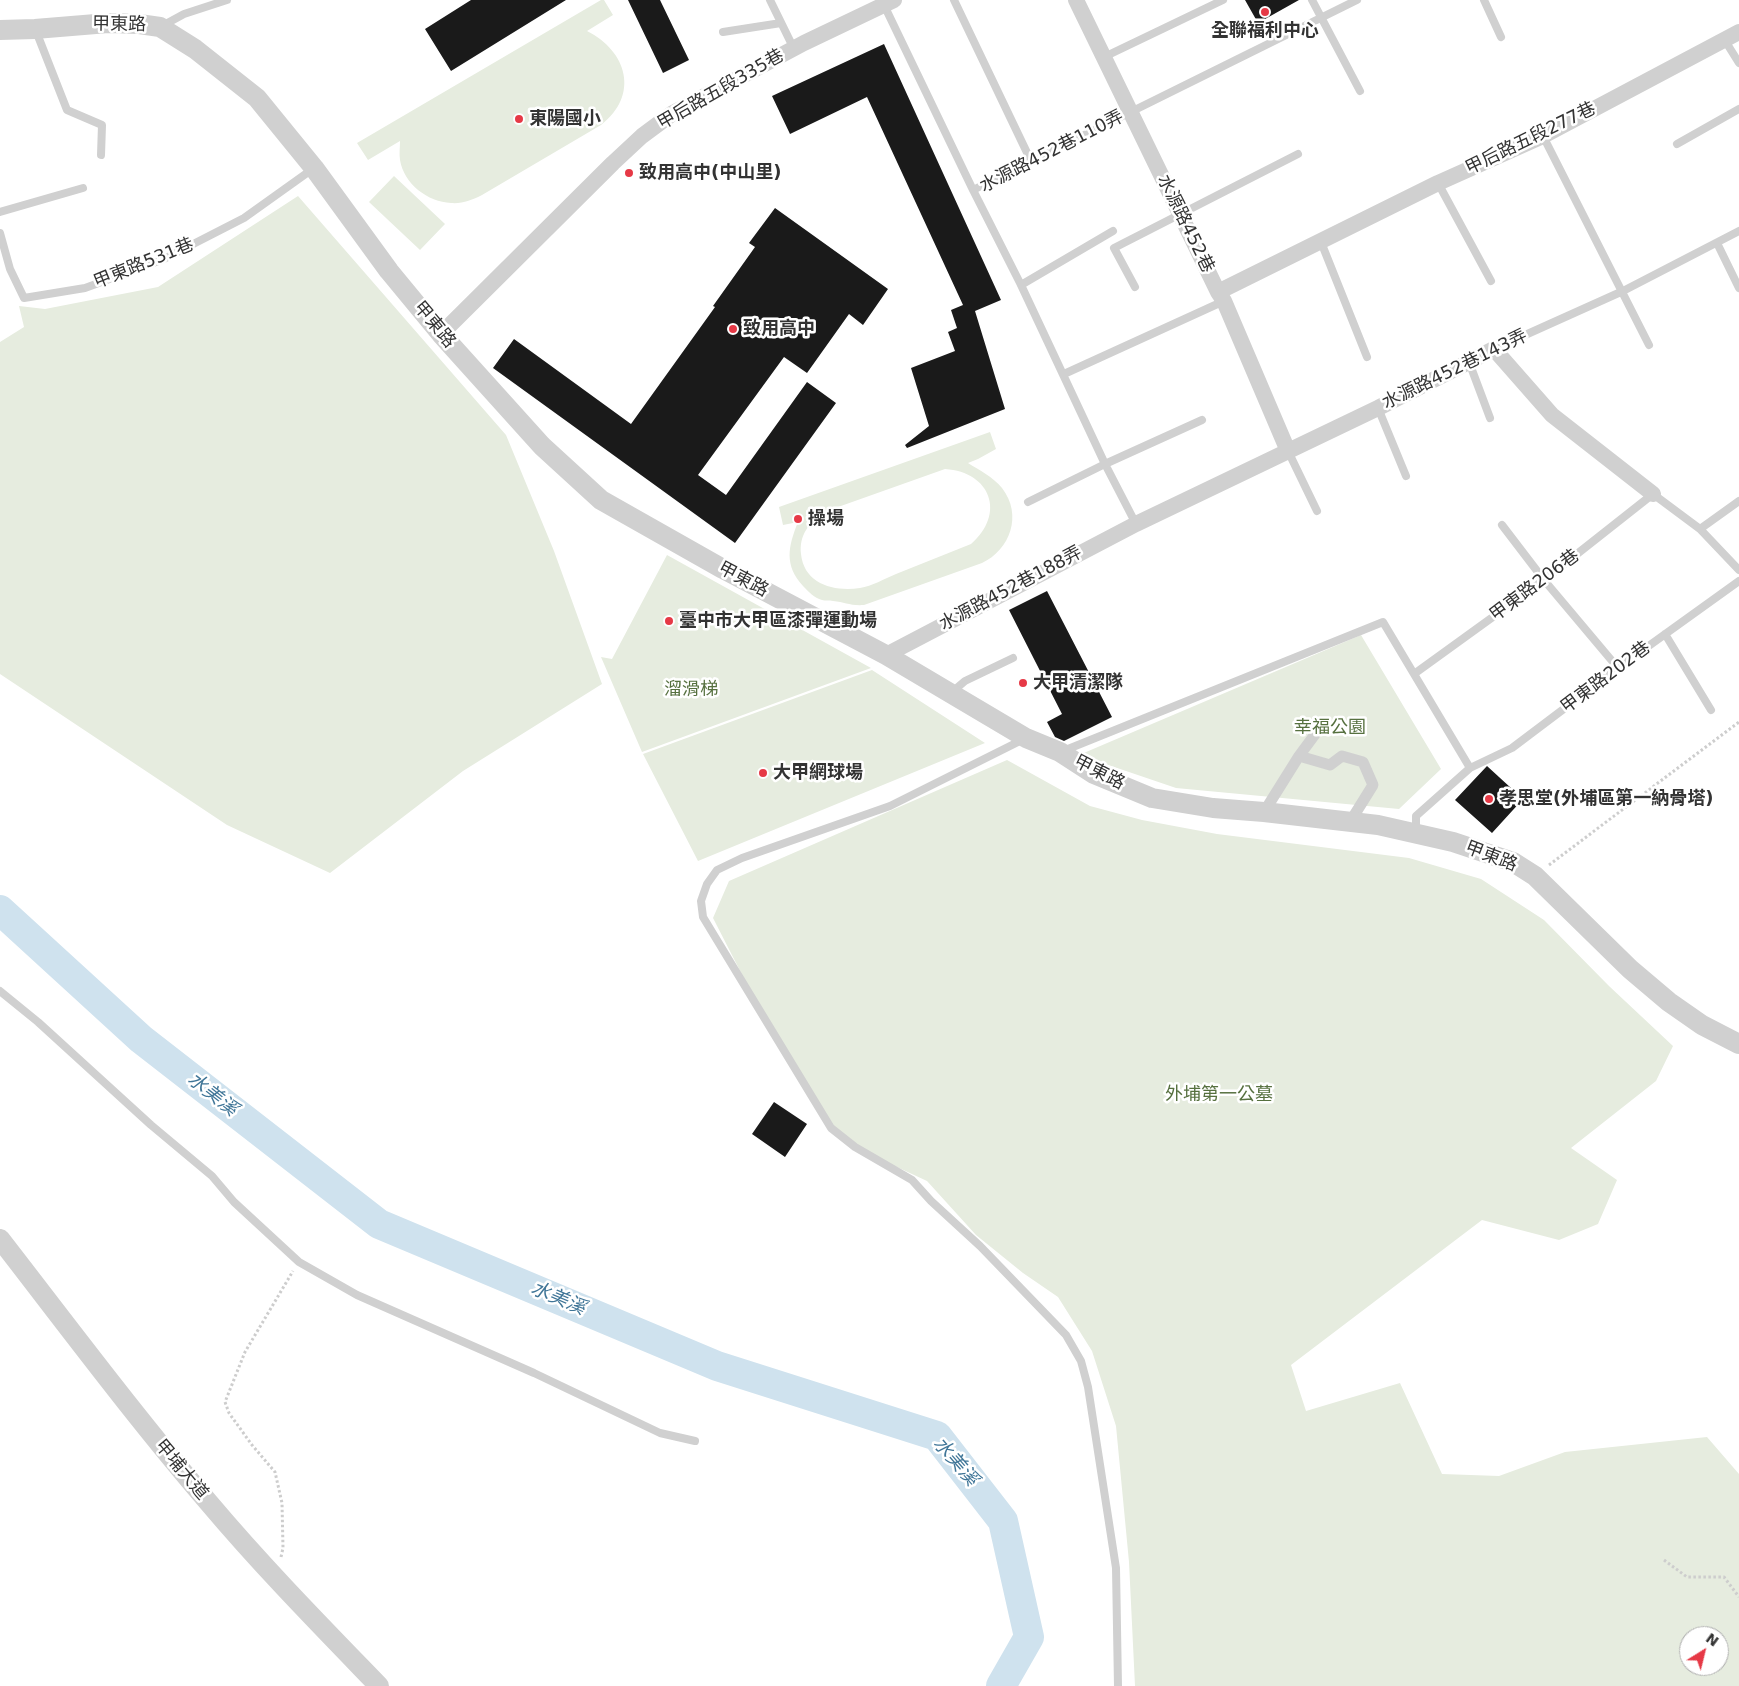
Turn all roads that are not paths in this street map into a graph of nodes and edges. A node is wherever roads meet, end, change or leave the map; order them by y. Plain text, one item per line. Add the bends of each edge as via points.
1 (227, 0) edge
2 (770, 0) edge
3 (954, 0) edge
4 (1076, 0) edge
5 (1223, 0) edge
6 (1312, 0) edge
7 (1357, 0) edge
8 (1484, 0) edge
9 (889, 2) edge
10 (1322, 19) junction
11 (781, 22) junction
12 (160, 27) junction
13 (35, 29) junction
14 (0, 30) edge
15 (723, 32) dead end
16 (1732, 35) edge
17 (1501, 37) dead end
18 (794, 48) junction
19 (1104, 57) junction
20 (1739, 63) edge
21 (1360, 91) dead end
22 (1739, 110) edge
23 (1131, 112) junction
24 (1543, 136) junction
25 (1677, 144) dead end
26 (101, 154) dead end
27 (1298, 154) dead end
28 (1031, 161) junction
29 (314, 168) junction
30 (1438, 183) junction
31 (83, 188) dead end
32 (973, 190) junction
33 (0, 212) edge
34 (1180, 213) junction
35 (1113, 231) dead end
36 (1739, 231) edge
37 (1, 235) edge
38 (1321, 242) junction
39 (1717, 243) junction
40 (1491, 281) dead end
41 (1021, 284) junction
42 (1135, 287) dead end
43 (1739, 288) edge
44 (1622, 291) junction
45 (1221, 297) junction
46 (441, 334) junction
47 (1649, 345) dead end
48 (1494, 350) junction
49 (1367, 357) dead end
50 (1470, 362) junction
51 (1064, 374) junction
52 (1378, 408) junction
53 (1490, 418) dead end
54 (1202, 420) dead end
55 (1288, 451) junction
56 (1105, 464) junction
57 (1406, 476) dead end
58 (1653, 494) junction
59 (1739, 501) edge
60 (1028, 502) dead end
61 (1317, 511) dead end
62 (1136, 524) junction
63 (1502, 526) dead end
64 (1700, 529) junction
65 (1739, 570) edge
66 (1544, 580) junction
67 (1739, 581) edge
68 (1665, 634) junction
69 (886, 655) junction
70 (1013, 658) dead end
71 (1618, 668) junction
72 (1414, 674) junction
73 (951, 693) junction
74 (1711, 710) dead end
75 (1316, 733) dead end
76 (1026, 738) junction
77 (1060, 752) junction
78 (1300, 756) junction
79 (1470, 768) junction
80 (1264, 812) junction
81 (1350, 822) junction
82 (1416, 835) junction
83 (0, 991) edge
84 (1739, 1044) edge
85 (0, 1239) edge
86 (695, 1440) dead end
87 (379, 1686) edge
88 (1118, 1686) edge

1 - 12 lane via 184,14
2 - 11 lane
3 - 28 lane
4 - 19 street, 水源路452巷
5 - 19 lane
6 - 10 lane
7 - 10 lane, 水源路452巷110弄
8 - 17 lane
9 - 18 street, 甲后路五段335巷
9 - 32 lane
10 - 21 lane
10 - 23 lane, 水源路452巷110弄
11 - 15 lane
11 - 18 lane
12 - 13 street, 甲東路 via 108,23
12 - 29 street, 甲東路 via 195,49 256,98
13 - 14 street, 甲東路
13 - 26 lane via 67,110 102,125
16 - 20 lane
16 - 24 street, 甲后路五段277巷
18 - 46 street, 甲后路五段335巷 via 673,113 642,136
19 - 23 street, 水源路452巷
22 - 25 lane
23 - 28 lane, 水源路452巷110弄
23 - 34 street, 水源路452巷
24 - 30 street, 甲后路五段277巷
24 - 44 lane
27 - 34 lane
28 - 32 lane, 水源路452巷110弄
29 - 37 lane, 甲東路531巷 via 244,218 164,259 85,288 24,298 10,269
29 - 46 street, 甲東路 via 389,271
30 - 38 street, 甲后路五段277巷
30 - 40 lane
31 - 33 lane
32 - 41 lane, 水源路452巷110弄
34 - 42 lane via 1114,248
34 - 45 street, 水源路452巷
35 - 41 lane
36 - 39 lane, 水源路452巷143弄
38 - 45 street, 甲后路五段277巷
38 - 49 lane
39 - 43 lane
39 - 44 lane, 水源路452巷143弄
41 - 51 lane, 水源路452巷110弄
44 - 47 lane
44 - 48 lane, 水源路452巷143弄
45 - 51 lane
45 - 55 street, 水源路452巷
46 - 69 street, 甲東路 via 542,446 601,500
48 - 50 street, 水源路452巷143弄
48 - 58 street via 1552,415
50 - 52 street, 水源路452巷143弄
50 - 53 lane
51 - 56 lane, 水源路452巷110弄
52 - 55 street, 水源路452巷143弄
52 - 57 lane
54 - 56 lane
55 - 61 lane
55 - 62 street, 水源路452巷188弄
56 - 60 lane
56 - 62 lane
58 - 64 lane
58 - 66 lane, 甲東路206巷
59 - 64 lane
62 - 69 street, 水源路452巷188弄
63 - 66 lane
64 - 65 lane
66 - 71 lane
66 - 72 lane, 甲東路206巷
67 - 68 lane, 甲東路202巷
68 - 71 lane, 甲東路202巷
68 - 74 lane
69 - 73 street, 甲東路
70 - 73 lane via 964,681
71 - 79 lane, 甲東路202巷 via 1512,748
72 - 77 lane via 1383,622
72 - 79 lane
73 - 76 street, 甲東路
75 - 78 street
76 - 77 street, 甲東路
76 - 88 lane via 890,806 742,858 717,870 701,901 703,917 831,1128 855,1147 912,1180 1066,1335 1081,1361 1088,1387 1116,1568
77 - 80 street, 甲東路 via 1094,774 1152,798
78 - 80 street
78 - 81 street via 1330,765 1342,756 1363,762 1373,785
79 - 82 lane, 甲東路202巷 via 1416,816
80 - 81 street, 甲東路
81 - 82 street, 甲東路
82 - 84 street, 甲東路 via 1453,842 1513,862 1535,876 1670,1002 1702,1025
83 - 86 lane via 212,1176 234,1202 299,1262 357,1295 660,1433
85 - 87 street, 甲埔大道 via 209,1504

